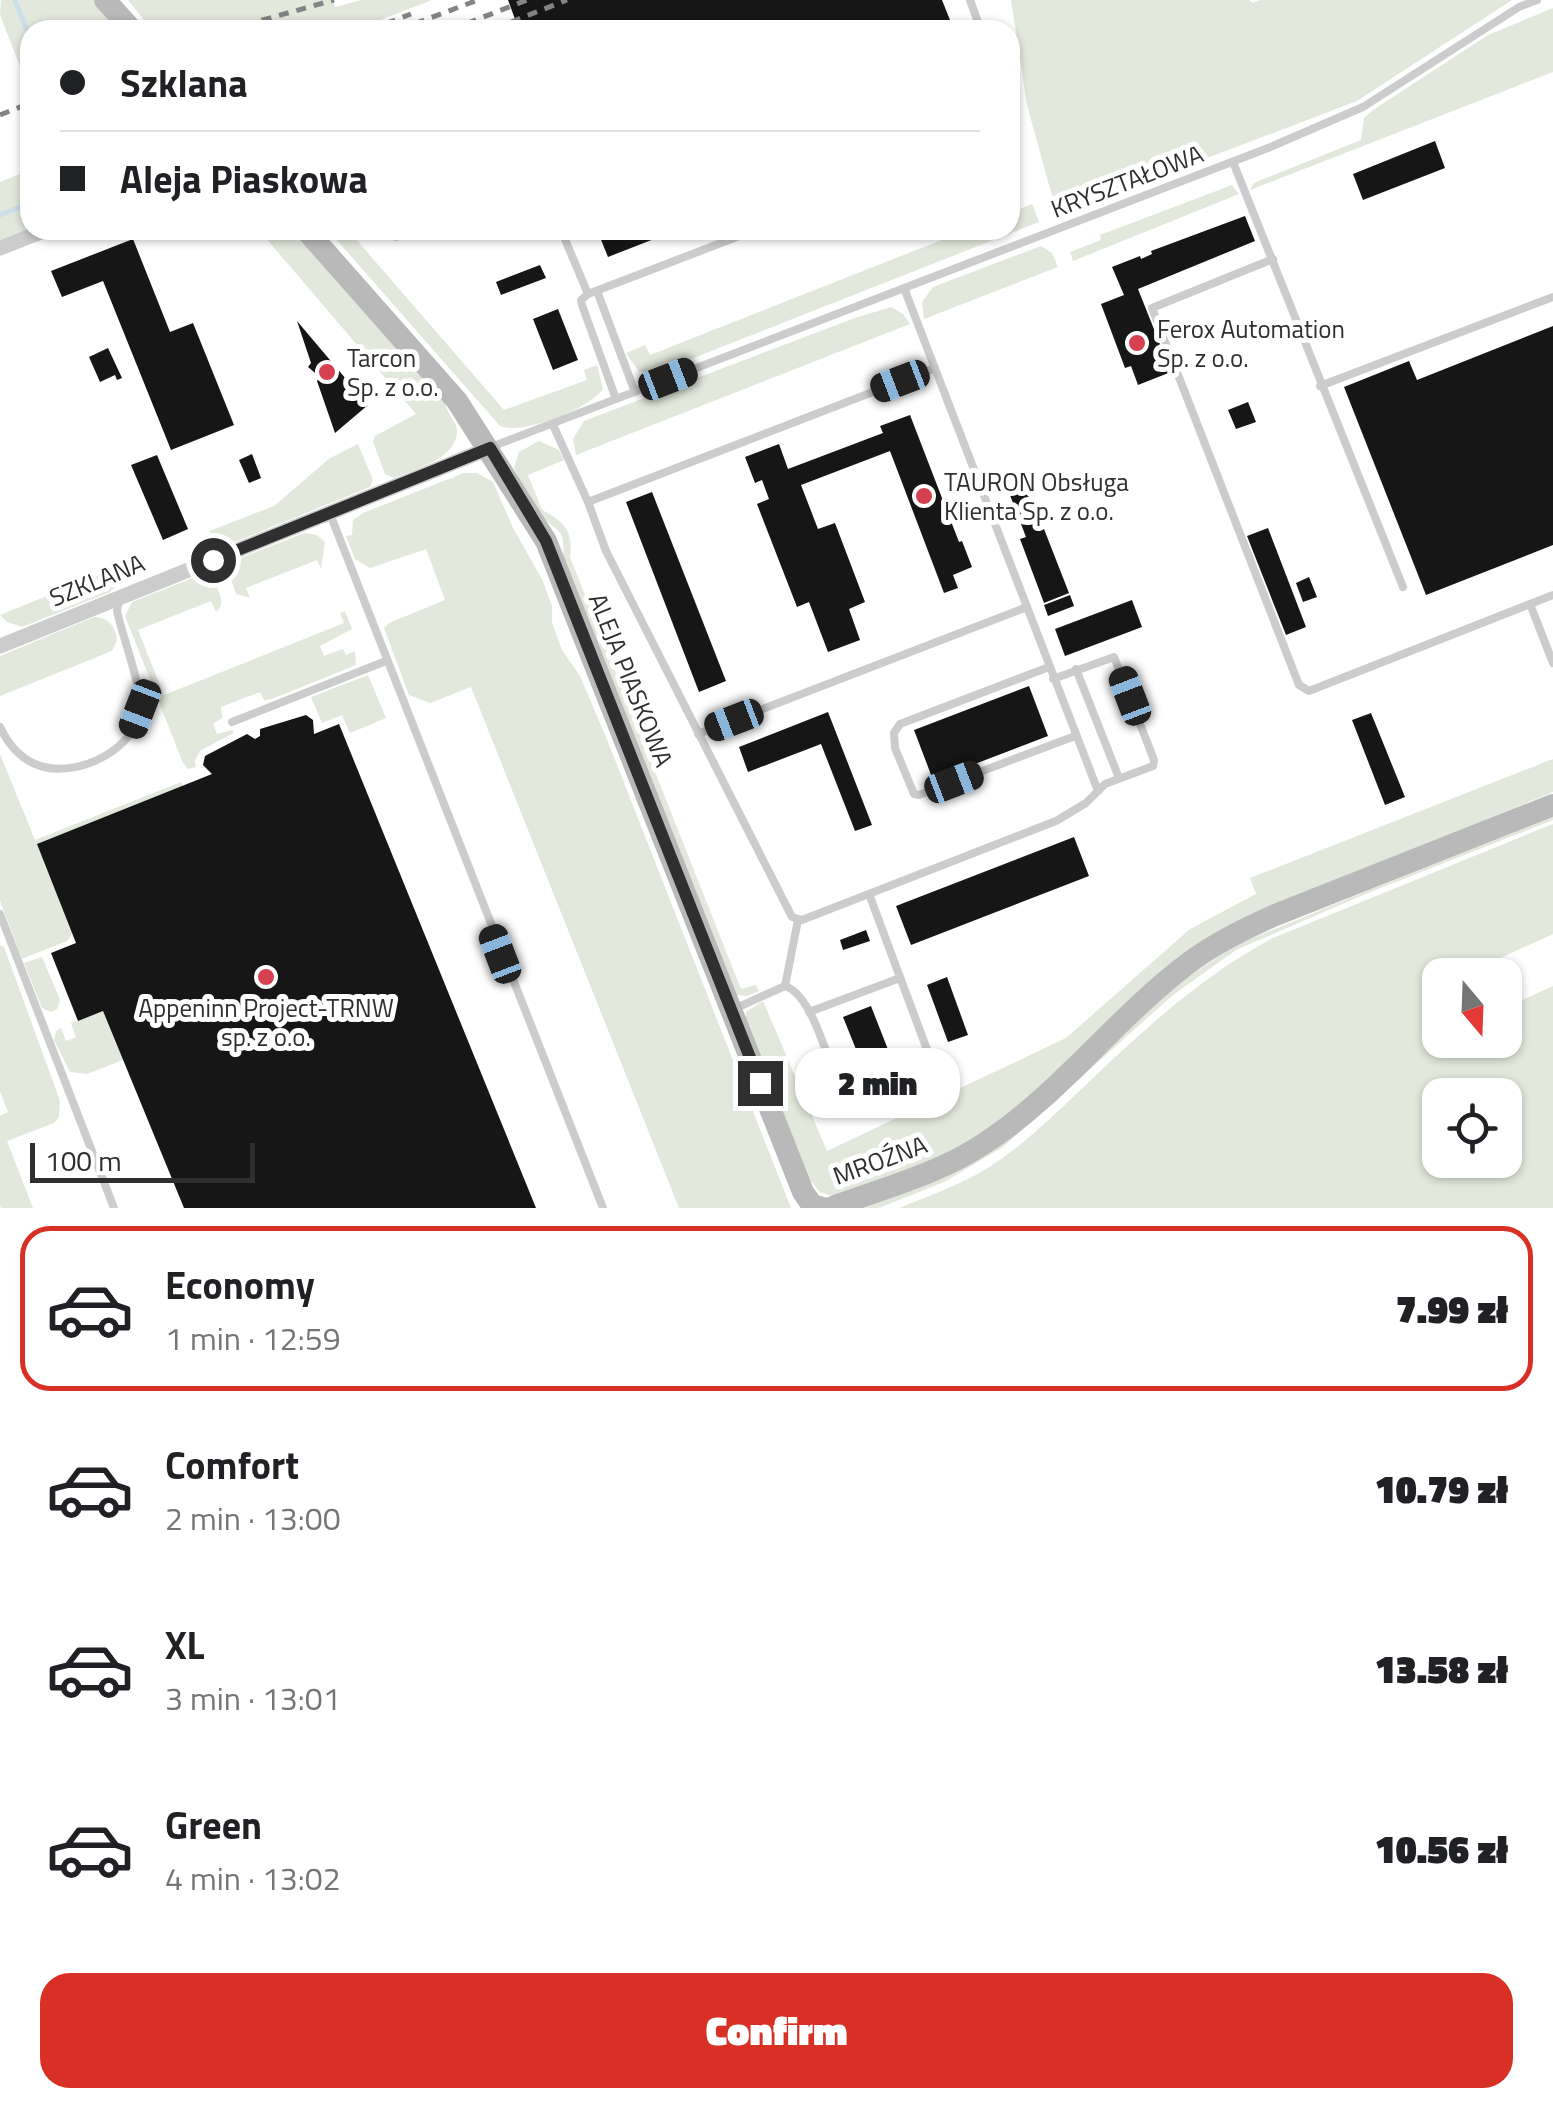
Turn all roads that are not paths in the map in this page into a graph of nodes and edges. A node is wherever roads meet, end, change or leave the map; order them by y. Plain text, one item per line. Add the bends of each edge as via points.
1 (105, 0) edge
2 (1537, 0) edge
3 (123, 20) edge
4 (1233, 162) junction
5 (315, 240) edge
6 (566, 240) edge
7 (729, 240) edge
8 (1273, 259) junction
9 (904, 288) junction
10 (592, 292) junction
11 (1553, 297) edge
12 (935, 368) junction
13 (1320, 386) junction
14 (634, 392) junction
15 (616, 399) junction
16 (554, 425) junction
17 (490, 448) junction
18 (588, 502) junction
19 (330, 511) junction
20 (1403, 587) dead end
21 (1553, 595) edge
22 (119, 598) junction
23 (1530, 604) junction
24 (1027, 607) junction
25 (0, 646) edge
26 (386, 661) junction
27 (1553, 663) edge
28 (1048, 667) junction
29 (1076, 669) junction
30 (1053, 678) junction
31 (232, 722) dead end
32 (0, 727) edge
33 (698, 734) junction
34 (1074, 736) junction
35 (1119, 778) junction
36 (1098, 792) junction
37 (1553, 805) edge
38 (868, 894) junction
39 (0, 914) edge
40 (798, 920) junction
41 (900, 978) junction
42 (785, 986) junction
43 (731, 1010) junction
44 (809, 1012) junction
45 (822, 1207) edge
46 (114, 1208) edge
47 (603, 1208) edge

1 - 3 main road
2 - 4 lane, KRYSZTAŁOWA via 1363,107
4 - 8 lane
4 - 9 lane, KRYSZTAŁOWA
5 - 17 main road, ALEJA PIASKOWA
6 - 10 lane
7 - 10 lane
8 - 13 lane
8 - 23 lane via 1152,308 1299,685 1309,691
9 - 12 lane
9 - 14 lane, KRYSZTAŁOWA
10 - 14 lane
10 - 15 lane via 582,306
11 - 13 lane
12 - 18 lane
12 - 24 lane
13 - 20 lane
14 - 15 lane, KRYSZTAŁOWA
15 - 16 lane, KRYSZTAŁOWA
16 - 17 lane, KRYSZTAŁOWA
16 - 18 lane
17 - 19 street, SZKLANA
17 - 43 main road, ALEJA PIASKOWA via 546,541
18 - 33 lane
19 - 22 street, SZKLANA
19 - 26 lane
21 - 23 lane
22 - 25 street, SZKLANA
22 - 32 lane via 140,709 130,734 113,751 62,769 20,756
23 - 27 lane
24 - 28 lane
24 - 33 lane
26 - 31 lane
26 - 47 lane
28 - 30 lane
28 - 34 lane via 900,724 895,748 919,795
29 - 30 lane
29 - 35 lane
29 - 35 lane via 1112,656 1118,665 1155,763
30 - 34 lane
33 - 40 lane via 786,909
34 - 36 lane
35 - 36 lane
36 - 38 lane via 1056,822
37 - 45 main road, MROŹNA via 1232,936 1186,964 984,1144 949,1164
38 - 40 lane
38 - 41 lane
39 - 46 lane
40 - 42 lane
41 - 44 lane
41 - 44 lane via 938,1079 855,1115
42 - 43 lane
42 - 44 lane
43 - 45 main road, ALEJA PIASKOWA via 803,1192

